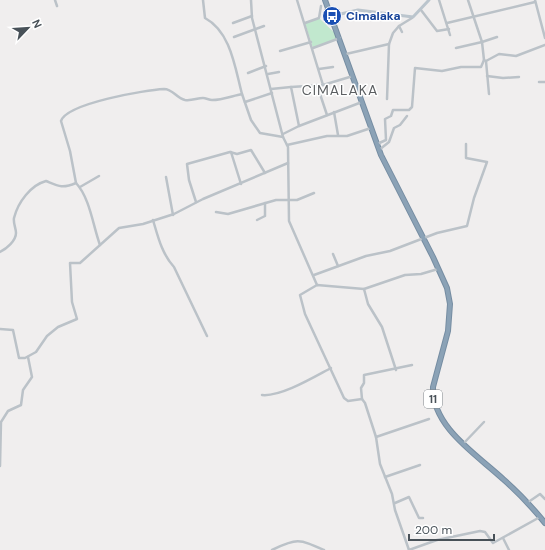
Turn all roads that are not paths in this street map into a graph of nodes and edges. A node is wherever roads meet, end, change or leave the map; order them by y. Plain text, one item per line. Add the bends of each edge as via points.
1 (55, 0) edge
2 (203, 0) edge
3 (250, 0) edge
4 (297, 0) edge
5 (325, 0) edge
6 (429, 0) edge
7 (439, 0) edge
8 (468, 0) edge
9 (535, 1) edge
10 (57, 6) dead end
11 (321, 6) dead end
12 (421, 10) junction
13 (252, 16) junction
14 (332, 16) junction
15 (474, 16) junction
16 (410, 17) junction
17 (233, 23) dead end
18 (305, 23) junction
19 (447, 23) junction
20 (264, 26) dead end
21 (399, 26) junction
22 (256, 29) junction
23 (449, 29) junction
24 (402, 32) dead end
25 (450, 34) dead end
26 (498, 36) dead end
27 (234, 37) dead end
28 (340, 38) junction
29 (545, 38) edge
30 (311, 42) junction
31 (482, 42) junction
32 (388, 44) junction
33 (545, 45) edge
34 (313, 48) junction
35 (456, 48) dead end
36 (280, 51) dead end
37 (346, 54) junction
38 (485, 60) junction
39 (266, 66) junction
40 (332, 67) dead end
41 (319, 68) junction
42 (279, 72) dead end
43 (248, 73) dead end
44 (268, 74) junction
45 (353, 76) junction
46 (487, 76) junction
47 (519, 77) dead end
48 (539, 82) dead end
49 (545, 82) edge
50 (323, 84) junction
51 (317, 85) junction
52 (291, 87) junction
53 (271, 89) junction
54 (272, 93) junction
55 (242, 94) junction
56 (489, 94) dead end
57 (387, 99) dead end
58 (245, 102) junction
59 (362, 102) junction
60 (334, 112) junction
61 (327, 115) junction
62 (408, 116) dead end
63 (299, 126) junction
64 (371, 128) junction
65 (283, 135) junction
66 (338, 135) junction
67 (377, 144) junction
68 (466, 144) dead end
69 (287, 145) junction
70 (379, 150) junction
71 (231, 152) junction
72 (288, 164) junction
73 (265, 173) junction
74 (99, 176) dead end
75 (166, 177) dead end
76 (76, 183) junction
77 (241, 184) junction
78 (80, 187) junction
79 (314, 193) dead end
80 (289, 200) junction
81 (196, 202) junction
82 (265, 203) junction
83 (216, 212) dead end
84 (173, 215) junction
85 (153, 220) junction
86 (257, 220) dead end
87 (423, 238) junction
88 (100, 245) junction
89 (0, 252) edge
90 (333, 254) dead end
91 (338, 266) junction
92 (439, 269) junction
93 (314, 275) junction
94 (317, 285) junction
95 (364, 289) junction
96 (0, 329) edge
97 (207, 336) dead end
98 (28, 357) junction
99 (412, 365) dead end
100 (331, 368) junction
101 (396, 370) junction
102 (262, 395) dead end
103 (362, 399) junction
104 (429, 419) dead end
105 (484, 422) dead end
106 (376, 437) junction
107 (464, 444) junction
108 (420, 465) dead end
109 (0, 466) edge
110 (385, 477) junction
111 (545, 499) edge
112 (395, 503) junction
113 (527, 503) junction
114 (540, 517) junction
115 (423, 518) dead end
116 (545, 523) edge
117 (504, 538) junction
118 (272, 550) edge
119 (324, 550) edge
120 (408, 550) edge
121 (509, 550) edge

1 - 10 street
2 - 55 street via 204,17 213,22 231,51
3 - 13 street
4 - 18 street
5 - 14 highway, 11
6 - 12 street
7 - 19 street
8 - 15 street
9 - 15 street
9 - 29 street
11 - 18 street via 319,18
12 - 16 street
12 - 23 street via 437,31
13 - 17 street
13 - 22 street
14 - 16 street via 358,10
14 - 28 highway, 11
15 - 19 street
15 - 31 street
16 - 21 street
18 - 30 street
19 - 23 street
20 - 22 street
21 - 24 street
21 - 32 street
22 - 27 street
22 - 39 street
23 - 25 street
26 - 31 street
28 - 34 street
28 - 37 highway, 11
30 - 34 street
30 - 36 street
31 - 35 street
31 - 38 street
32 - 37 street
32 - 57 street
33 - 38 street via 516,56 499,54
34 - 41 street
37 - 45 highway, 11
38 - 46 street
38 - 67 street via 481,67 437,71 415,68 412,107 410,110 393,110 392,116 386,119 386,140
39 - 43 street
39 - 44 street
40 - 41 street
41 - 50 street
42 - 44 street
44 - 53 street
45 - 50 street
45 - 59 highway, 11
46 - 47 street
46 - 56 street
48 - 49 street
50 - 51 street
51 - 52 street
51 - 61 street
52 - 53 street
52 - 63 street
53 - 54 street
54 - 58 street
54 - 65 street
55 - 58 street
55 - 76 street via 211,100 188,100 179,98 171,91 161,90 122,95 88,104 69,113 62,118 61,124 70,151
58 - 65 street via 251,120 260,133
59 - 60 street
59 - 64 highway, 11
60 - 61 street
60 - 66 street
61 - 63 street
62 - 70 street via 392,130 389,142
63 - 65 street
64 - 66 street via 347,136
64 - 67 highway, 11
65 - 69 street
66 - 69 street via 322,136
67 - 70 highway, 11
68 - 87 street via 466,158 487,162 467,226
69 - 72 street
70 - 87 highway, 11
71 - 73 street via 237,154 252,150
71 - 77 street
71 - 81 street via 186,164
72 - 73 street
72 - 80 street
73 - 77 street
74 - 78 street
75 - 84 street
76 - 78 street
76 - 89 street via 61,187 46,181 34,187 18,206 14,220 16,236 9,246
77 - 81 street
78 - 88 street
79 - 80 street via 302,199
80 - 82 street
80 - 93 street via 289,221
81 - 84 street
82 - 83 street via 228,214
82 - 86 street via 265,216
84 - 85 street
85 - 88 street via 119,228
85 - 97 street via 168,262 174,267
87 - 91 street via 390,251
87 - 92 highway, 11
88 - 98 street via 80,262 69,263 72,302 77,319 58,327 47,336 36,352
90 - 91 street
91 - 93 street
92 - 95 street via 405,275
92 - 107 highway, 11 via 449,296 450,313 433,395 440,415
93 - 94 street
94 - 95 street
94 - 100 street via 300,296 305,314
95 - 101 street via 368,304 382,327
96 - 98 street via 12,328 18,357
98 - 109 street via 32,377 23,390 21,405 8,411 1,422
99 - 101 street
100 - 102 street via 286,390
100 - 103 street via 346,400
101 - 103 street via 363,376
103 - 106 street
104 - 106 street
105 - 107 street
106 - 110 street via 380,464
107 - 113 highway, 11
108 - 110 street
110 - 112 street
111 - 113 street via 540,494
112 - 115 street via 409,497 418,518
112 - 120 street
113 - 114 highway, 11
114 - 116 highway, 11
114 - 117 street
117 - 120 street via 492,543 487,534 480,531 437,540
117 - 121 street
118 - 119 street via 298,540

